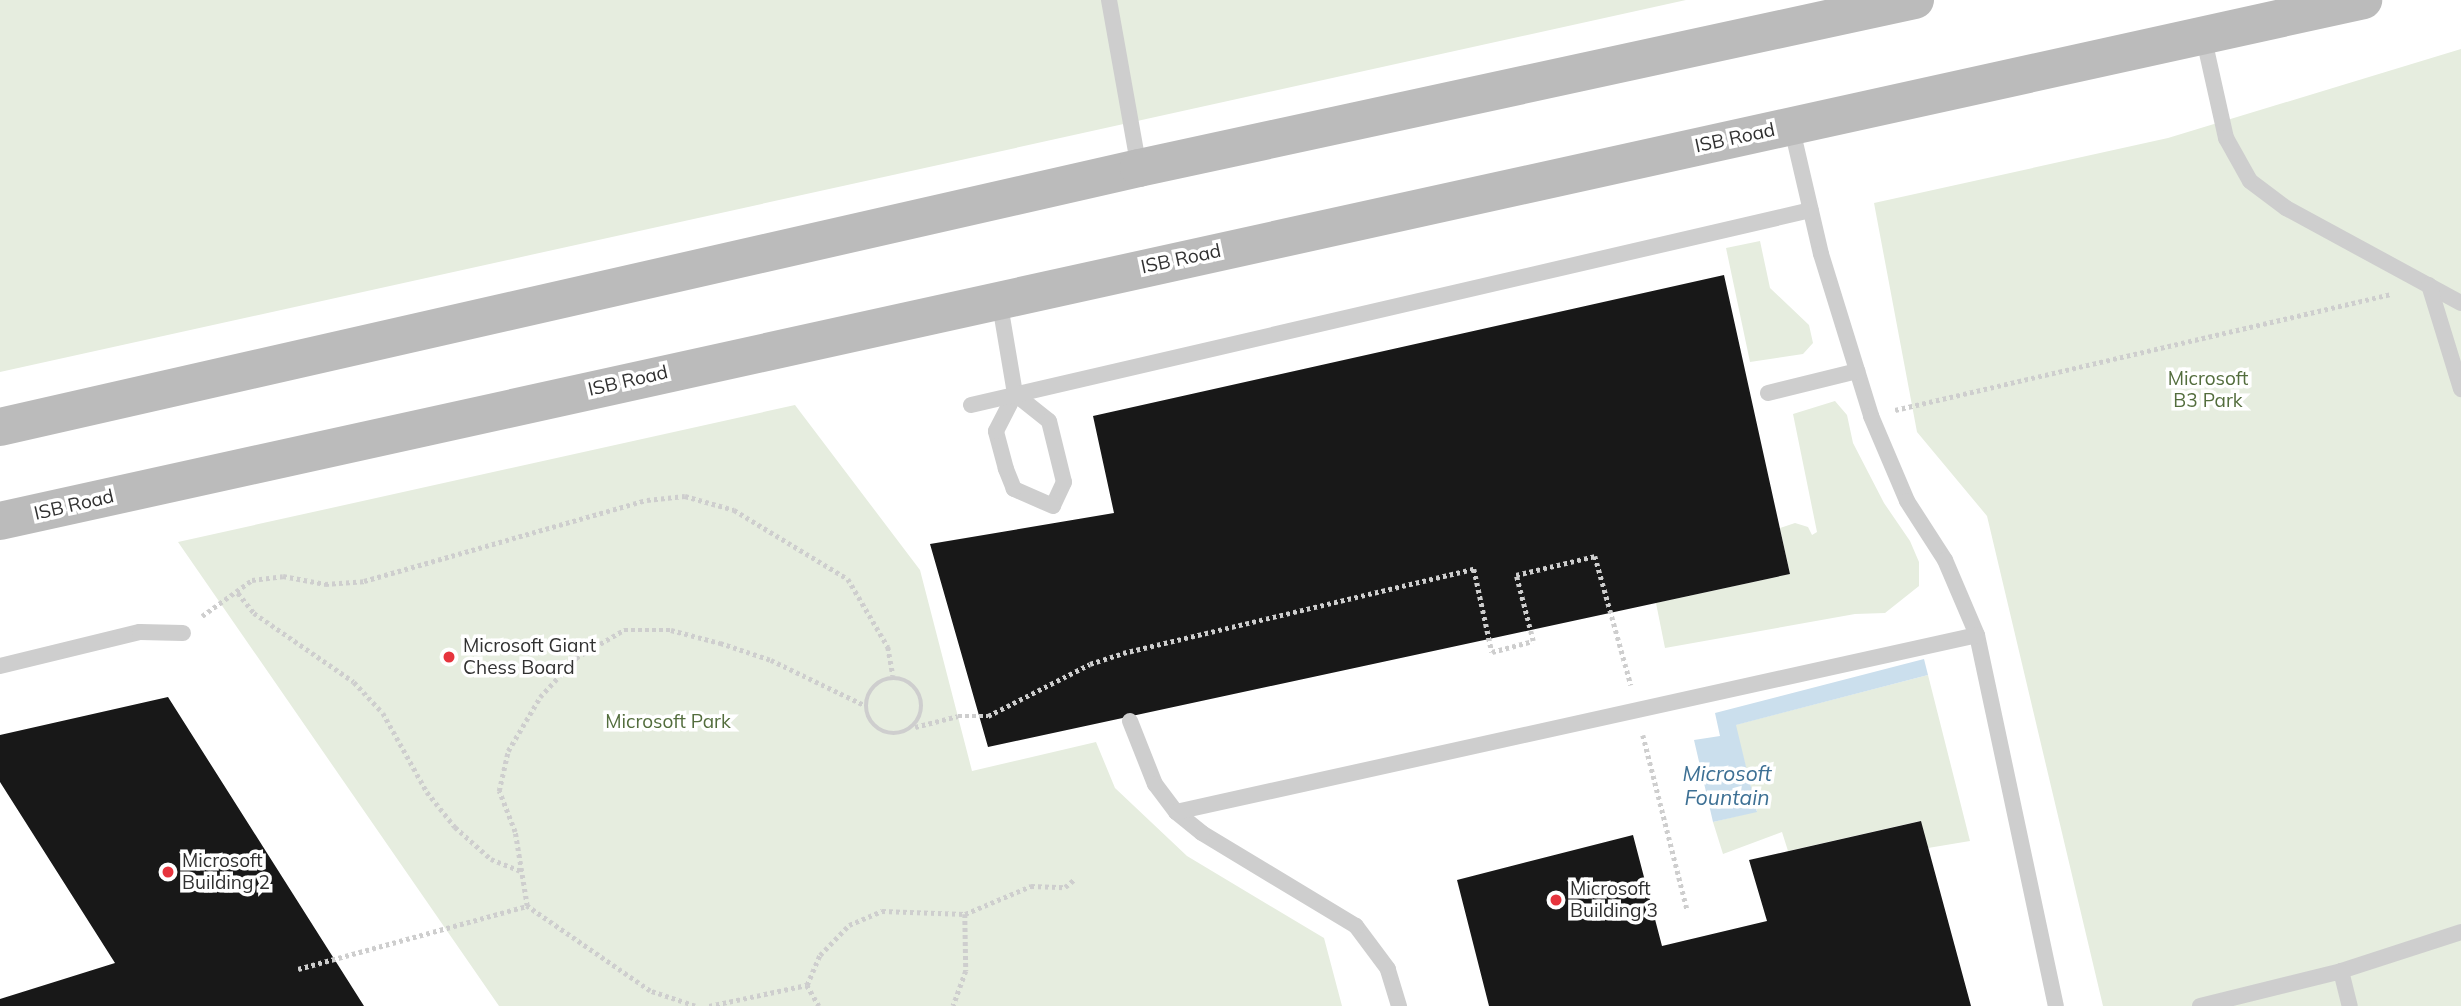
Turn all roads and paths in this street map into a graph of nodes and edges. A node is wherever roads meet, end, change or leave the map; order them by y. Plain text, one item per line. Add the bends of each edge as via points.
1 (1109, 0) edge
2 (1915, 0) edge
3 (2363, 0) edge
4 (2203, 35) junction
5 (1791, 125) junction
6 (1139, 168) junction
7 (1811, 210) junction
8 (2429, 285) junction
9 (999, 299) junction
10 (2461, 303) edge
11 (1857, 371) junction
12 (2461, 389) edge
13 (1768, 393) dead end
14 (1015, 394) junction
15 (971, 405) dead end
16 (1871, 416) junction
17 (0, 427) edge
18 (0, 521) edge
19 (238, 593) junction
20 (183, 633) joint
21 (1977, 635) junction
22 (0, 666) edge
23 (893, 676) junction
24 (864, 705) junction
25 (1637, 711) junction
26 (1130, 721) dead end
27 (915, 727) junction
28 (1176, 812) junction
29 (521, 871) junction
30 (1075, 879) dead end
31 (527, 906) junction
32 (1687, 909) dead end
33 (965, 914) junction
34 (2461, 932) edge
35 (298, 969) dead end
36 (2341, 971) junction
37 (807, 985) junction
38 (695, 1006) edge
39 (709, 1006) edge
40 (819, 1006) edge
41 (953, 1006) edge
42 (1399, 1006) edge
43 (2056, 1006) edge
44 (2200, 1006) edge
45 (2350, 1006) edge

1 - 6 lane
2 - 6 main road
3 - 4 main road, ISB Road
4 - 5 main road, ISB Road
4 - 8 lane via 2226,138 2249,181 2286,208
5 - 7 lane
5 - 9 main road, ISB Road
6 - 17 main road
7 - 11 lane
7 - 14 lane
8 - 10 lane
8 - 12 lane
8 - 16 path
9 - 14 lane
9 - 18 main road, ISB Road
11 - 13 lane
11 - 16 lane
14 - 14 lane via 1049,421 1064,482 1054,510 1014,489 1006,469 996,431
14 - 15 lane
16 - 21 lane via 1906,502 1945,560
19 - 20 path via 218,600
19 - 23 path via 252,580 283,576 325,584 364,580 647,500 685,496 734,510 848,579 888,647
19 - 29 path via 254,613 354,682 383,713 427,792 455,827 491,859
20 - 22 lane via 140,632
21 - 25 lane
21 - 43 lane
23 - 24 path via 873,684
23 - 27 path via 915,685 924,706
24 - 27 path via 873,726 894,736
24 - 29 path via 771,660 720,643 671,629 624,630 576,659 540,697 508,751 499,791 515,832
25 - 27 path via 1595,556 1516,575 1532,642 1492,652 1474,569 1123,653 1090,664 988,716 958,716
25 - 28 lane
25 - 32 path
26 - 28 lane via 1155,784
28 - 42 lane via 1202,833 1356,926 1388,969
29 - 31 path
30 - 33 path via 1065,887 1031,886
31 - 35 path
31 - 38 path via 650,990
33 - 37 path via 882,911 849,925 820,955
33 - 41 path via 966,971
34 - 36 lane
36 - 44 lane
36 - 45 lane
37 - 39 path
37 - 40 path

